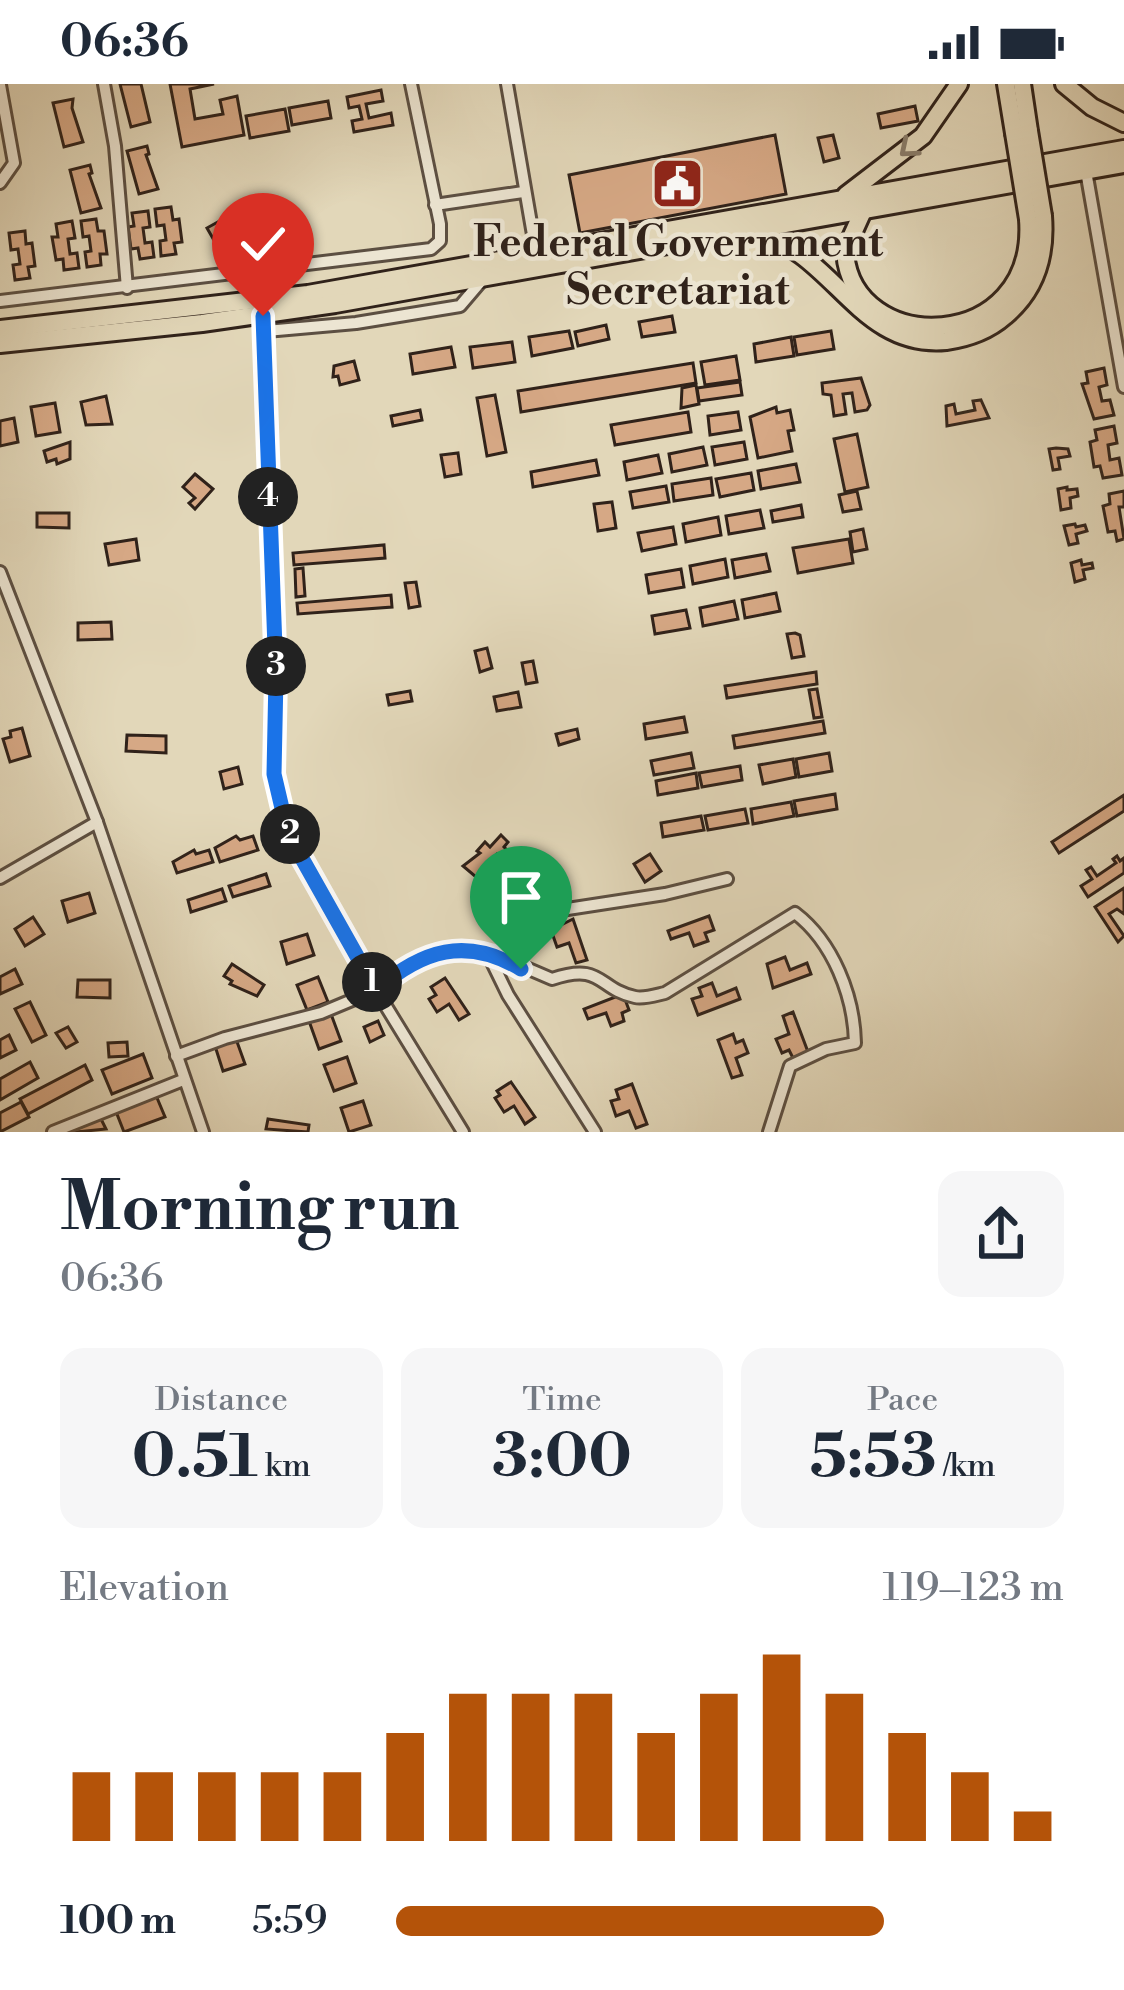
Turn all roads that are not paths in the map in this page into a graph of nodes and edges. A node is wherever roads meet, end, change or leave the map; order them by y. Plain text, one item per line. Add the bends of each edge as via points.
1 (104, 84) edge
2 (411, 84) edge
3 (507, 84) edge
4 (959, 84) edge
5 (1006, 84) edge
6 (1022, 84) edge
7 (1064, 84) edge
8 (0, 85) edge
9 (1124, 123) edge
10 (1022, 132) junction
11 (1124, 149) edge
12 (1124, 164) edge
13 (1086, 170) junction
14 (0, 183) edge
15 (523, 192) junction
16 (841, 199) junction
17 (434, 205) junction
18 (863, 211) junction
19 (1036, 218) junction
20 (752, 232) junction
21 (538, 261) junction
22 (127, 288) junction
23 (0, 301) edge
24 (265, 323) junction
25 (0, 329) edge
26 (0, 344) edge
27 (1124, 387) edge
28 (0, 572) edge
29 (97, 822) junction
30 (0, 878) edge
31 (727, 879) dead end
32 (489, 956) junction
33 (503, 958) junction
34 (376, 990) junction
35 (176, 1056) junction
36 (183, 1080) junction
37 (53, 1132) edge
38 (203, 1132) edge
39 (463, 1132) edge
40 (595, 1132) edge
41 (769, 1132) edge

1 - 22 street
2 - 17 street
3 - 15 street
4 -> 16 highway via 923,136
5 - 10 highway
6 - 10 highway
7 - 9 highway
8 - 14 street via 14,163
10 - 19 highway, bridge
11 - 16 highway
12 - 13 highway
13 - 18 highway
13 - 27 street
15 - 17 street
15 - 21 street
16 - 21 highway
17 - 22 street via 440,241 431,249
18 - 19 highway via 845,251 856,286 885,314 923,326 977,318 1003,300 1022,274
18 - 20 highway
19 - 20 highway via 1039,266 1020,301 987,329 949,340 914,340 880,326 806,256
20 - 21 highway
21 - 24 highway
21 - 25 highway
22 - 23 street
24 - 26 highway
24 - 34 street via 274,774 295,846
28 - 29 street
29 - 30 street
29 - 35 street
31 - 33 street via 536,914
32 - 33 street
32 - 34 street via 447,949
32 - 40 street
33 - 41 street via 552,979 594,974 649,997 795,913 820,936 848,993 855,1043 790,1066
34 - 35 street
34 - 39 street
35 - 36 street
36 - 37 street
36 - 38 street

